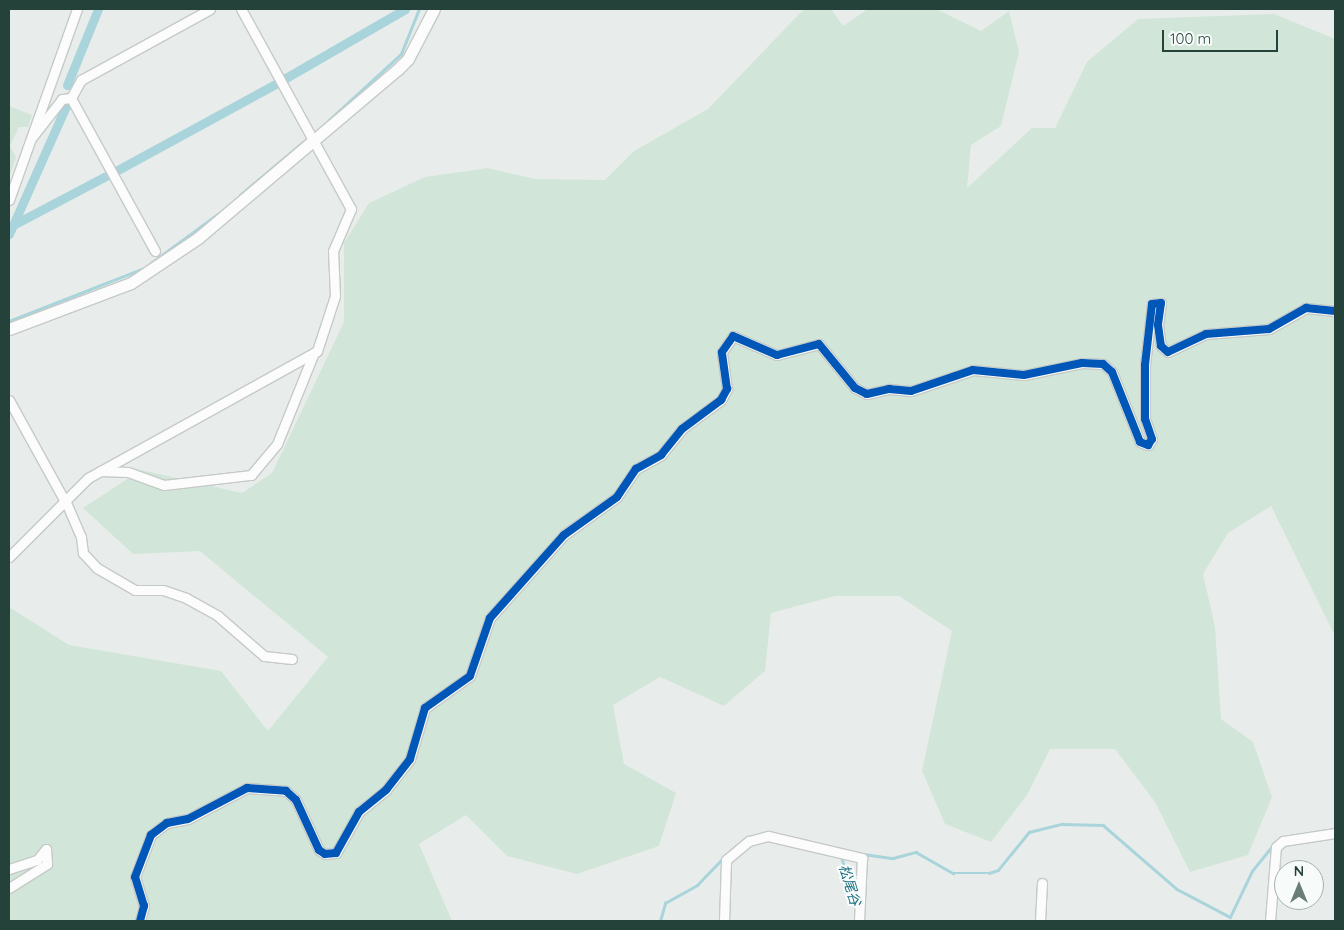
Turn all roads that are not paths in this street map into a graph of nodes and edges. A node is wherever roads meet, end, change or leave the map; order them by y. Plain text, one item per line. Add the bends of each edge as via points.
1 (77, 9) edge
2 (210, 9) edge
3 (241, 9) edge
4 (434, 9) edge
5 (71, 98) junction
6 (31, 138) junction
7 (314, 144) junction
8 (9, 200) edge
9 (154, 251) dead end
10 (1335, 311) edge
11 (9, 329) edge
12 (313, 355) junction
13 (9, 400) edge
14 (100, 471) junction
15 (64, 499) junction
16 (9, 557) edge
17 (292, 659) dead end
18 (1335, 833) edge
19 (9, 869) edge
20 (1042, 883) dead end
21 (9, 888) edge
22 (140, 921) edge
23 (724, 921) edge
24 (859, 921) edge
25 (1040, 921) edge
26 (1270, 921) edge

1 - 6 street
2 - 5 street via 80,80
3 - 7 street
4 - 7 street via 408,59
5 - 6 street via 62,99
5 - 9 street
6 - 8 street
7 - 11 street via 152,271 109,292
7 - 12 street via 351,209 333,251 335,296
10 - 22 street via 1306,308 1269,329 1206,334 1168,352 1161,346 1158,326 1161,303 1152,304 1144,365 1146,419 1152,439 1148,445 1140,442 1112,372 1104,364 1082,363 1024,375 973,370 911,391 889,389 867,394 855,388 823,346 806,345 777,355 733,336 722,352 728,389 721,400 682,429 662,454 636,468 617,497 564,535 490,618 470,676 425,708 410,759 386,790 360,812 336,853 325,854 319,850 296,800 286,791 247,788 188,819 167,823 151,834 135,878 144,906
12 - 14 street
12 - 14 street via 277,444 251,475 164,486 128,472
13 - 15 street
14 - 15 street
15 - 16 street
15 - 17 street via 81,537 83,553 97,568 135,590 163,590 186,598 218,616 264,656
18 - 26 street via 1283,842 1276,847
19 - 21 street via 36,860 46,849 47,864
20 - 25 street
23 - 24 street via 726,860 749,841 768,836 862,858

